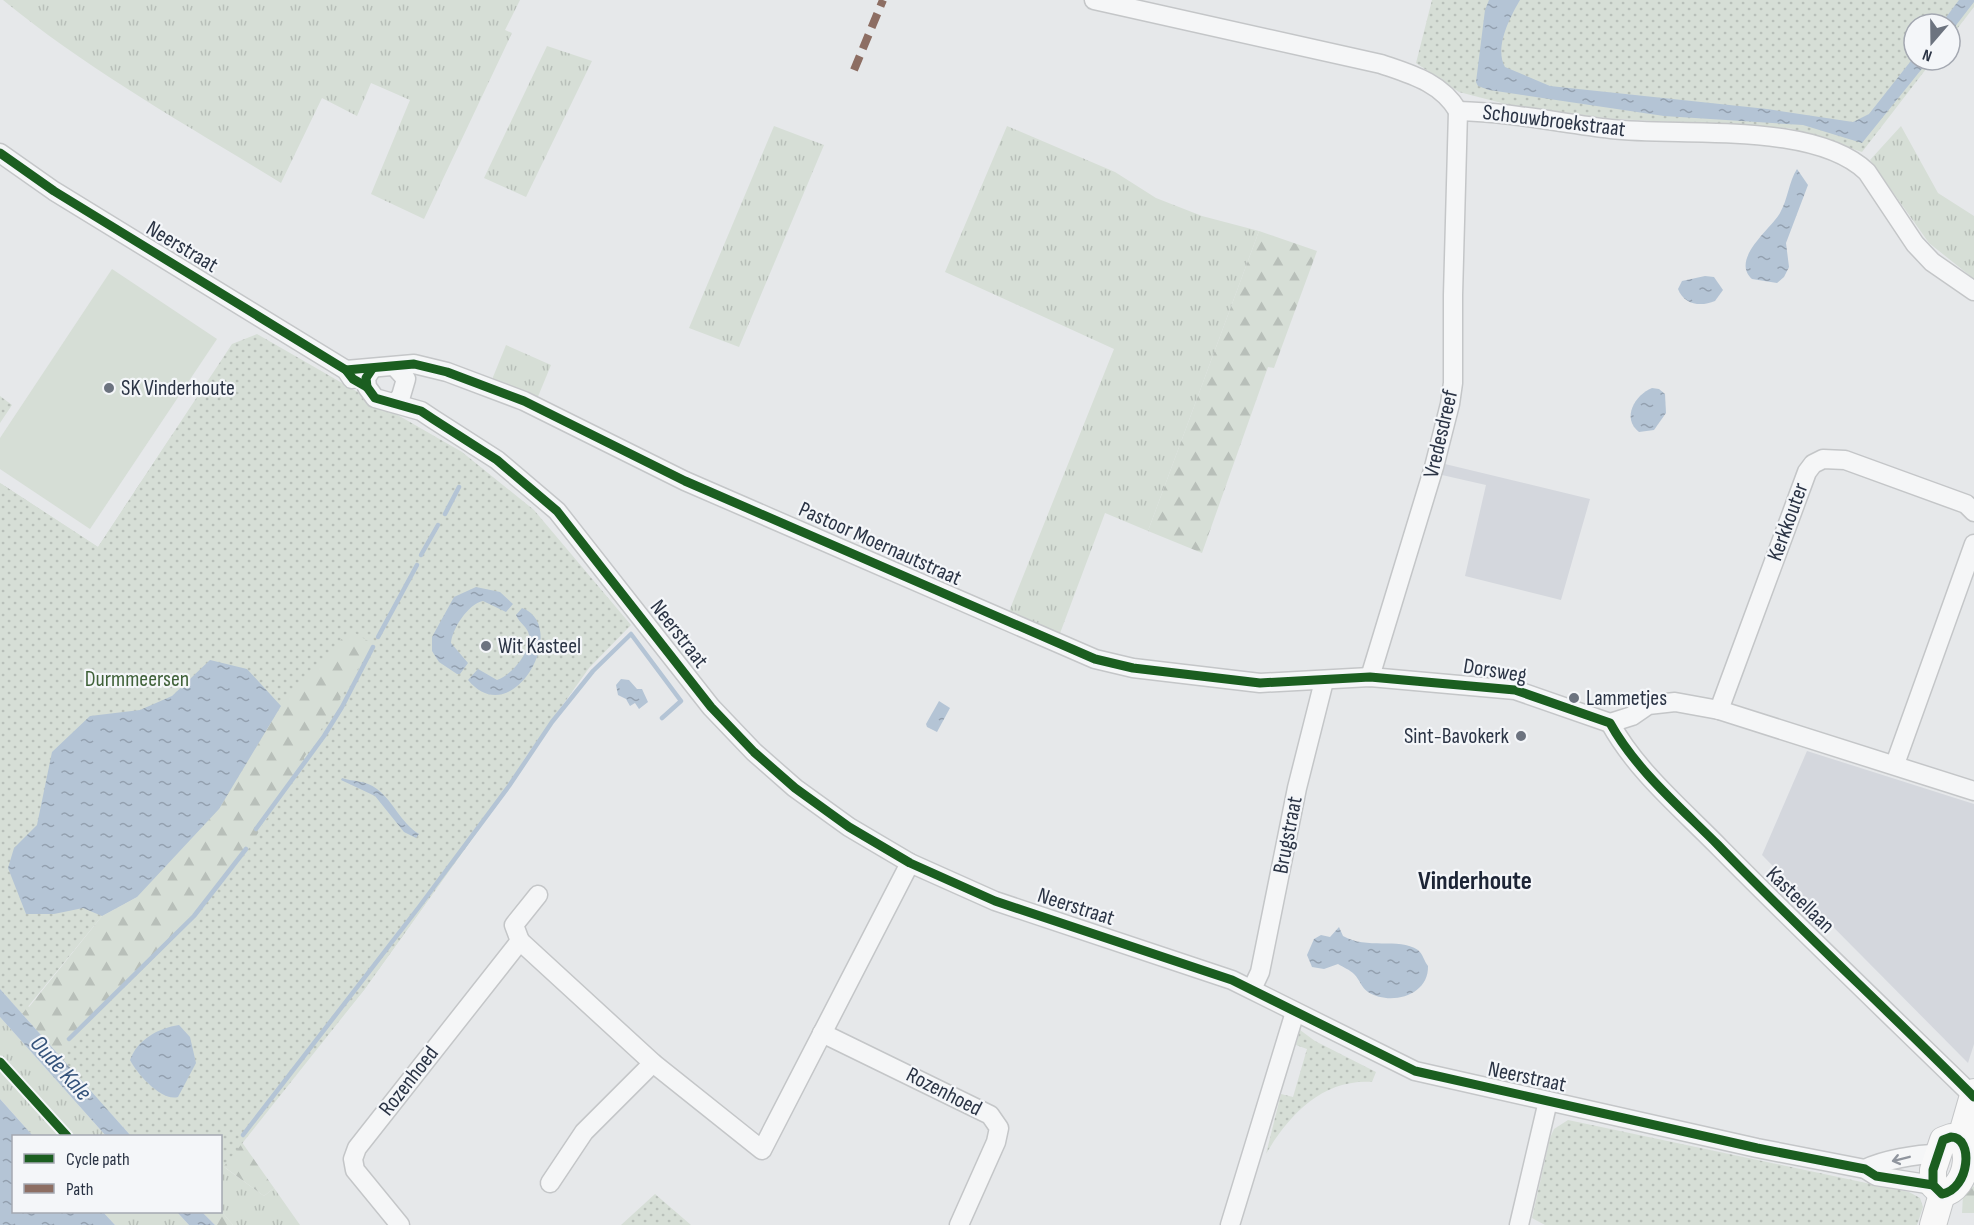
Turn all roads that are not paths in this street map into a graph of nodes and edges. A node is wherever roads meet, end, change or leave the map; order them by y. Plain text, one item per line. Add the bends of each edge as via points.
1 (1094, 0) edge
2 (1458, 111) junction
3 (0, 153) edge
4 (1974, 291) edge
5 (372, 369) junction
6 (346, 370) junction
7 (400, 385) junction
8 (367, 387) junction
9 (1974, 512) edge
10 (1974, 544) edge
11 (1370, 677) junction
12 (1324, 681) junction
13 (1719, 710) junction
14 (1610, 723) junction
15 (1895, 764) junction
16 (1974, 790) edge
17 (910, 863) junction
18 (538, 896) dead end
19 (520, 941) junction
20 (1252, 989) junction
21 (1295, 1012) junction
22 (822, 1033) junction
23 (653, 1063) junction
24 (1973, 1094) edge
25 (1548, 1101) junction
26 (1961, 1137) junction
27 (1937, 1154) junction
28 (1972, 1168) edge
29 (1865, 1169) junction
30 (550, 1182) dead end
31 (1938, 1189) junction
32 (400, 1225) edge
33 (959, 1225) edge
34 (1230, 1225) edge
35 (1519, 1225) edge
36 (1933, 1225) edge

1 - 2 street, Schouwbroekstraat via 1381,64 1420,77 1442,90
2 - 4 street, Schouwbroekstraat via 1613,129 1784,138 1827,149 1867,172 1915,244 1932,262
2 - 11 street, Vredesdreef via 1450,405
3 - 6 street, Neerstraat via 63,198
5 - 6 street, Neerstraat
5 - 7 street, Neerstraat
5 - 8 street via 366,378
6 - 8 street, Neerstraat via 352,379
7 - 8 street, Neerstraat via 375,398
7 - 12 street, Pastoor Moernautstraat via 417,374 447,372 524,401 674,477 1095,659 1216,679 1260,683
7 - 17 street, Neerstraat via 421,411 497,460 557,511 711,707 754,752 849,827
9 - 13 street, Kerkkouter via 1966,504 1845,460 1823,459 1813,464
10 - 15 street
11 - 12 street, Pastoor Moernautstraat
11 - 14 street, Dorsweg via 1515,690
12 - 20 street, Brugstraat via 1297,788 1260,972
13 - 14 street via 1661,702
13 - 15 street
14 - 24 street, Kasteellaan via 1624,748 1644,771
15 - 16 street
17 - 20 street, Neerstraat via 994,901
17 - 22 street
18 - 19 street via 514,925
19 - 23 street
19 - 32 street, Rozenhoed via 357,1148 355,1170
20 - 21 street, Neerstraat
21 - 25 street, Neerstraat via 1415,1071
21 - 34 street
22 - 23 street via 762,1150
22 - 33 street, Rozenhoed via 990,1115 999,1128 996,1142
23 - 30 street via 584,1132
24 - 26 street
25 - 29 street, Neerstraat
25 - 35 street
26 - 27 street via 1944,1140
26 - 28 street via 1974,1151
27 -> 29 street, Neerstraat via 1922,1154
27 - 31 street via 1933,1170
28 - 31 street via 1959,1186
29 - 31 street, Neerstraat via 1876,1176
31 - 36 street

